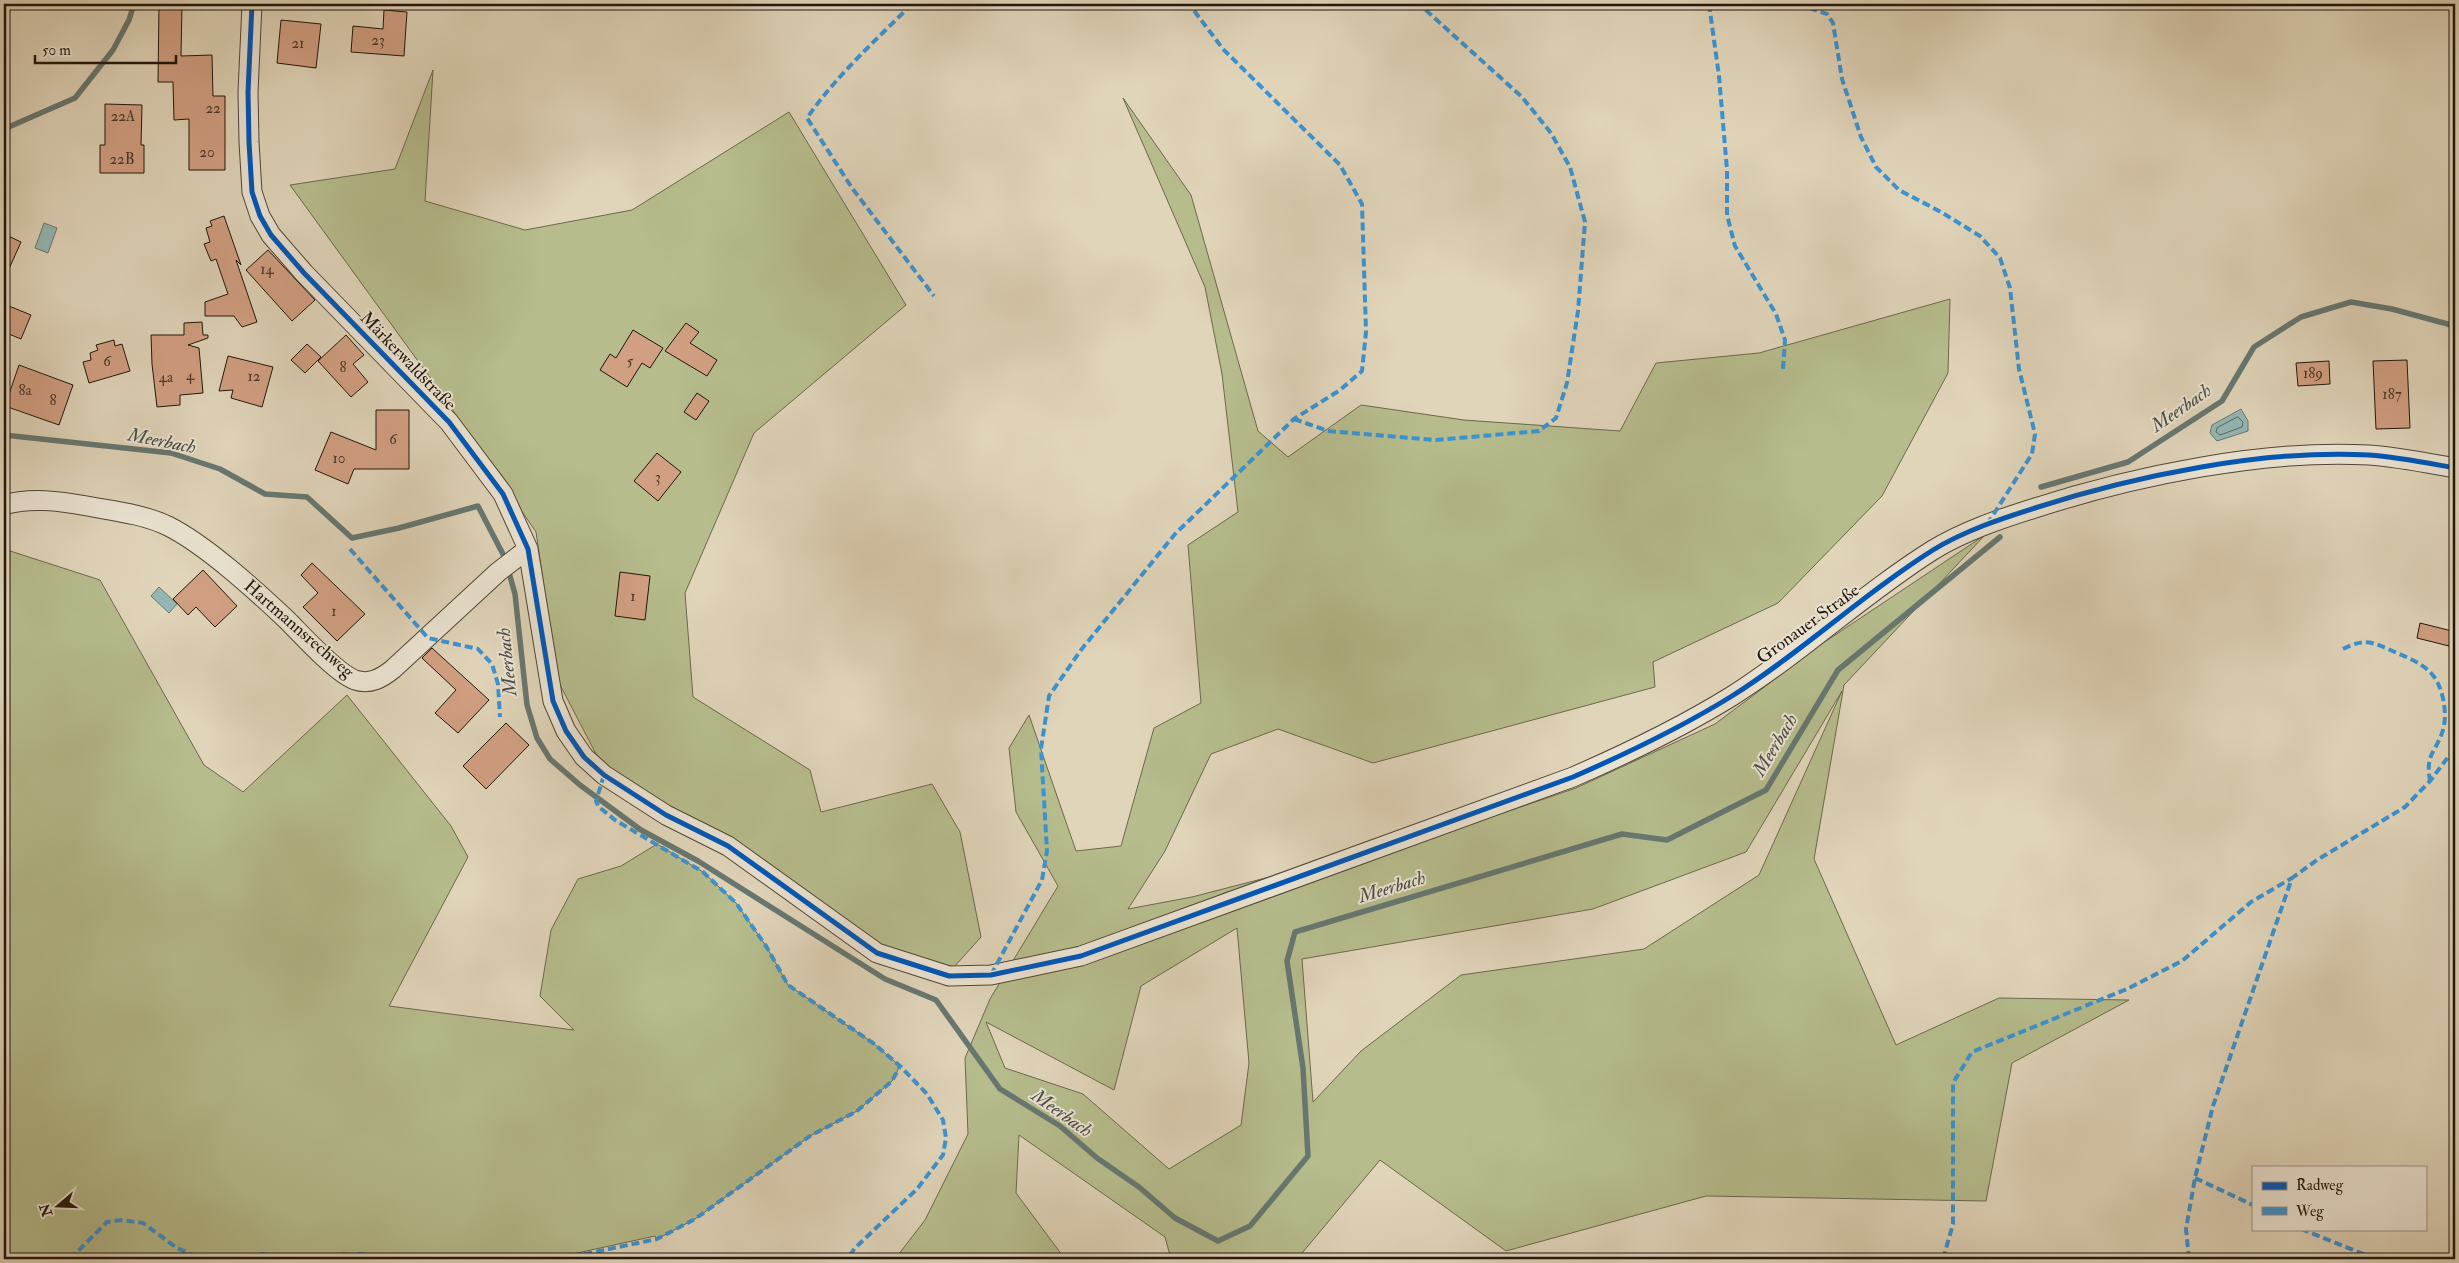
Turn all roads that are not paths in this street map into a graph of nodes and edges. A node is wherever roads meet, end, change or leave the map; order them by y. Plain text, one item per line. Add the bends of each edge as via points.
1 (252, 4) edge
2 (2455, 468) edge
3 (4, 505) edge
4 (516, 558) junction
5 (666, 815) joint

1 - 4 street, Märkerwaldstraße via 249,142 252,192 260,216 271,235 304,274 449,422 503,494
2 - 5 street, Gronauer Straße via 2368,455 2257,460 2129,482 1988,523 1934,550 1733,695 1637,749 1573,777 1081,956 991,975 949,976 877,954 728,846
3 - 4 street, Hartmannsrechweg via 41,501 71,503 136,515 167,525 262,596 337,667 355,680 370,682 383,678
4 - 5 street, Märkerwaldstraße via 553,701 566,732 584,757 604,775

